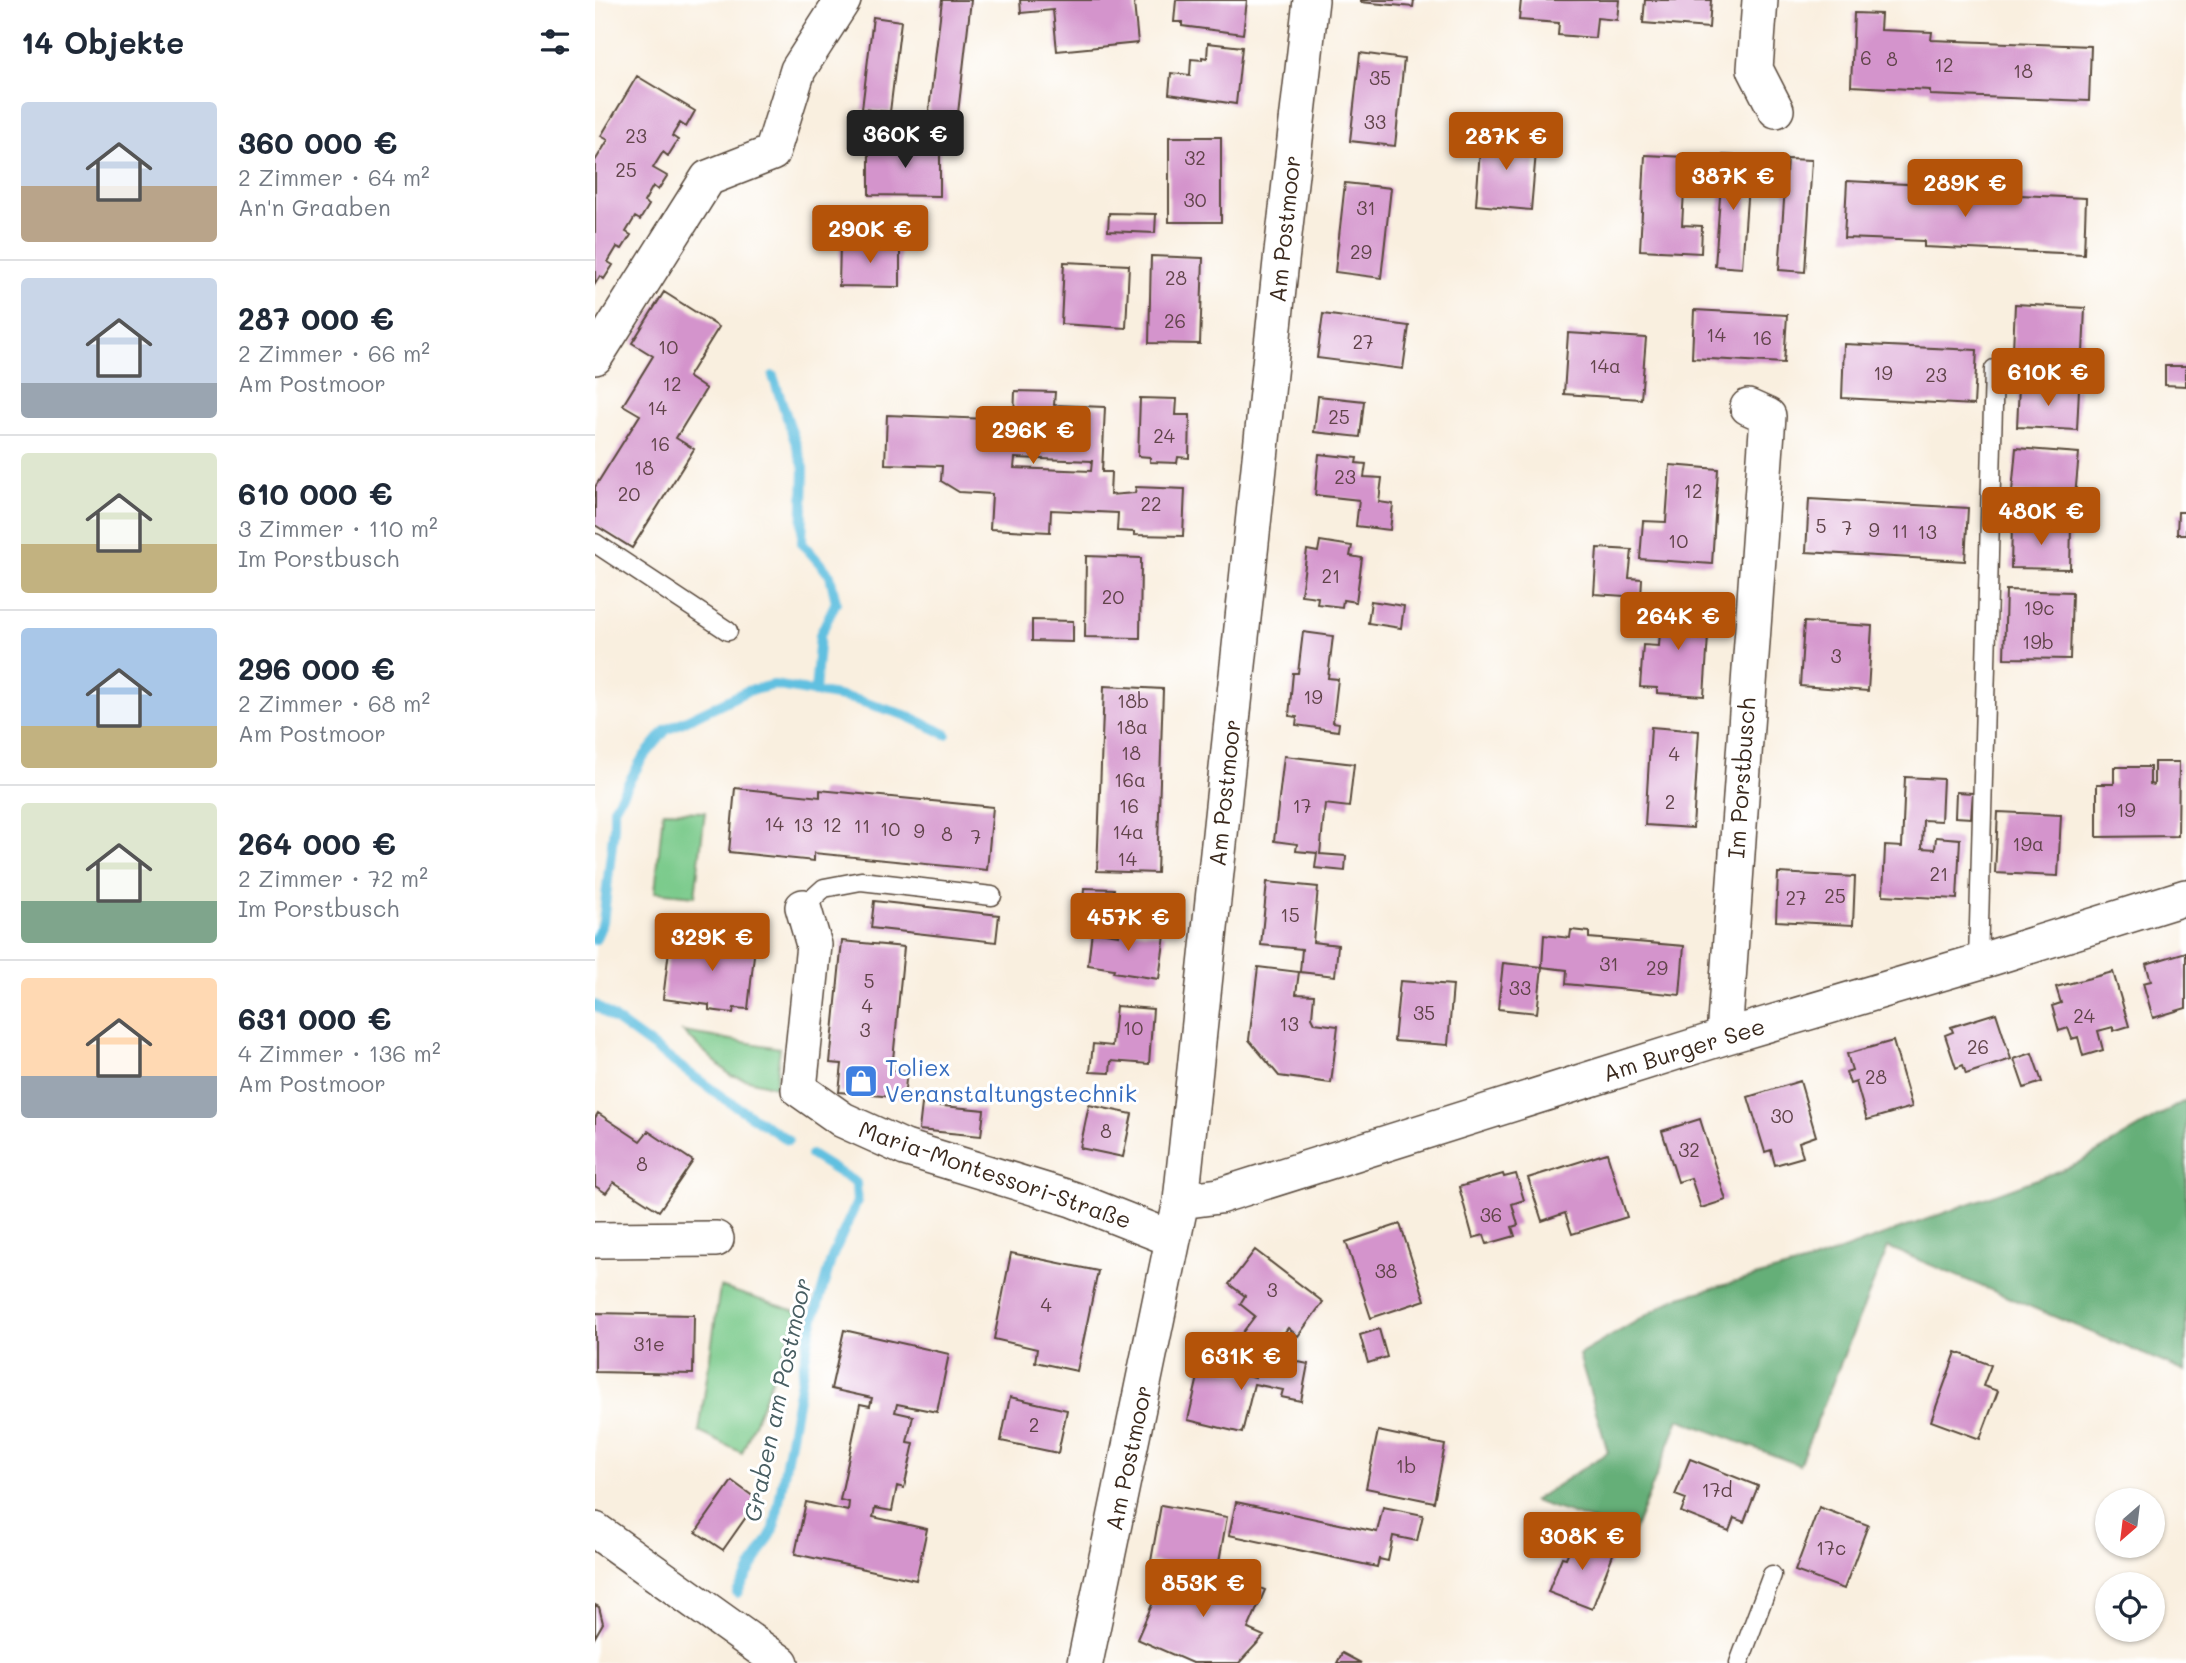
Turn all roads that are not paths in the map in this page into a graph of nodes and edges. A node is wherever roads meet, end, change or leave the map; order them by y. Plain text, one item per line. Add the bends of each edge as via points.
1 (842, 0) edge
2 (1311, 0) edge
3 (1760, 0) edge
4 (1776, 110) dead end
5 (595, 357) edge
6 (1994, 369) dead end
7 (1748, 407) dead end
8 (595, 543) edge
9 (728, 631) dead end
10 (992, 896) dead end
11 (2186, 897) edge
12 (803, 907) joint
13 (1977, 962) junction
14 (1724, 1037) junction
15 (1181, 1201) junction
16 (716, 1239) dead end
17 (1173, 1239) junction
18 (595, 1240) edge
19 (595, 1530) edge
20 (1772, 1575) dead end
21 (781, 1663) edge
22 (1085, 1663) edge
23 (1739, 1663) edge

1 - 5 street via 798,70 772,153 708,178
2 - 15 street, Am Postmoor
3 - 4 street via 1755,69
6 - 13 lane
7 - 14 street, Im Porstbusch via 1768,416
8 - 9 lane
10 - 12 lane via 861,881 824,888
11 - 13 street, Am Burger See
12 - 17 street, Maria-Montessori-Straße via 814,945 799,1089 842,1121 905,1148 1072,1199
13 - 14 street, Am Burger See
14 - 15 street, Am Burger See via 1219,1196
15 - 17 street, Am Postmoor
16 - 18 street
17 - 22 street, Am Postmoor
19 - 21 street
20 - 23 lane

